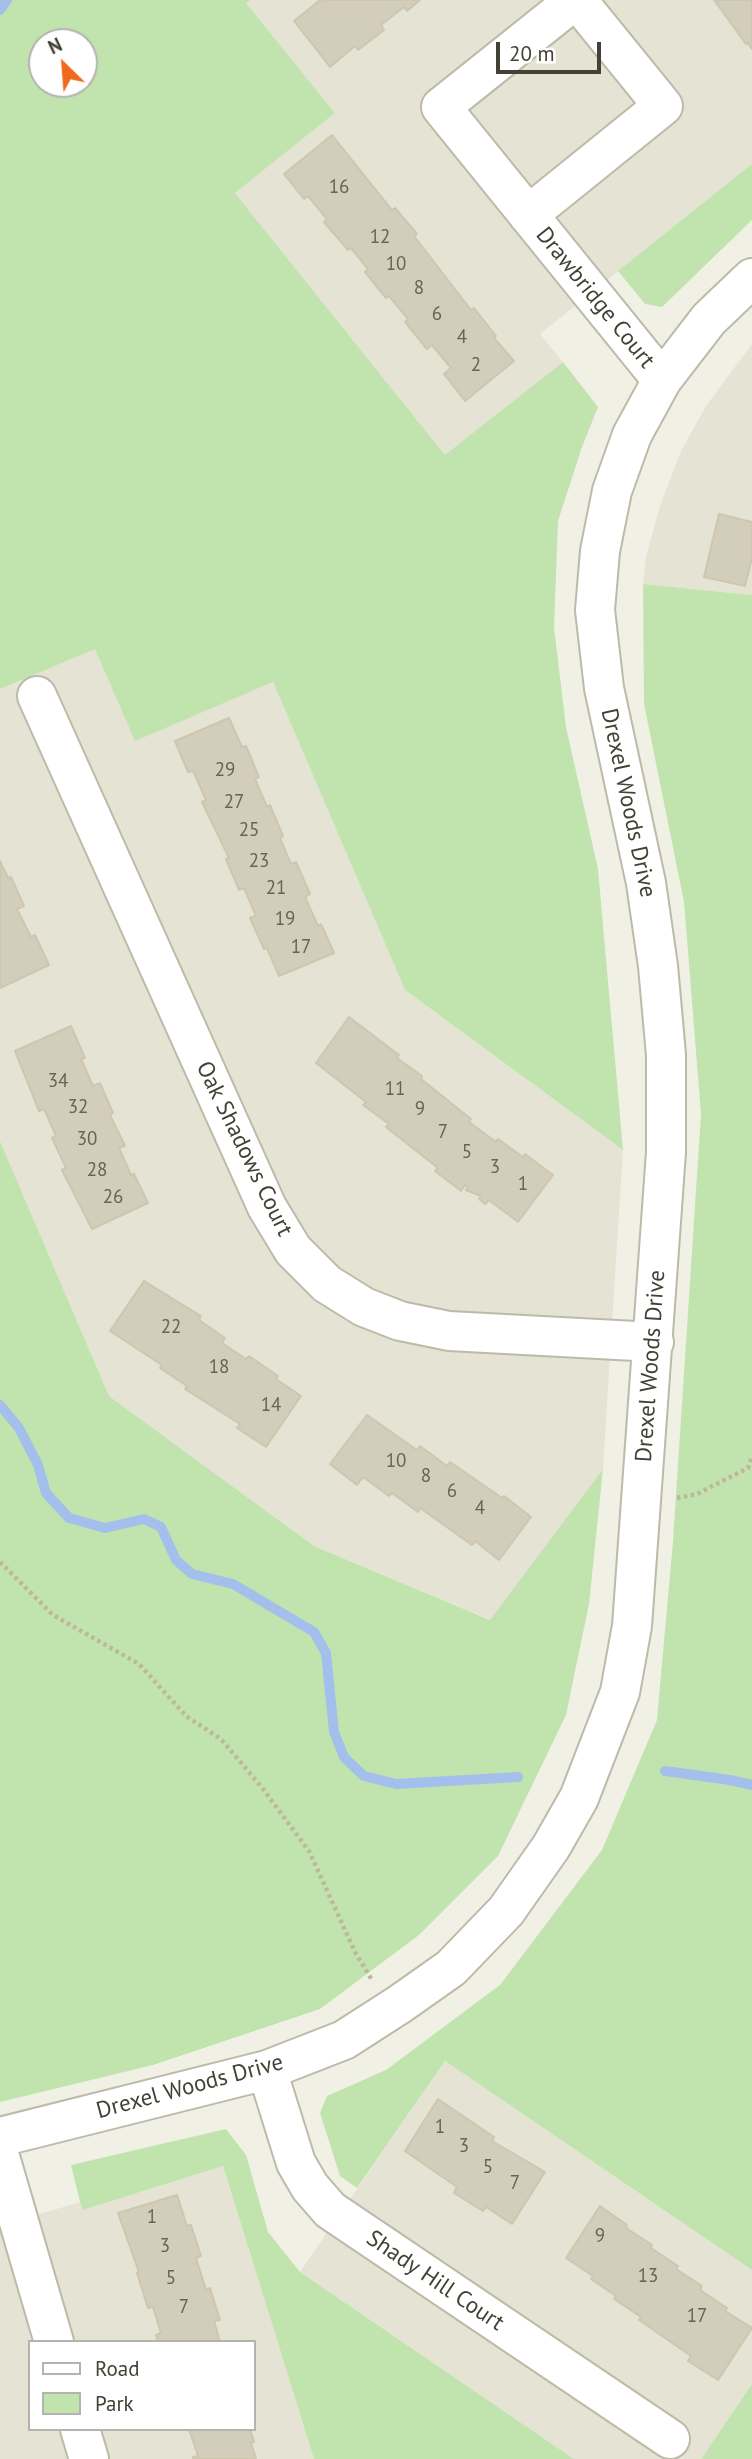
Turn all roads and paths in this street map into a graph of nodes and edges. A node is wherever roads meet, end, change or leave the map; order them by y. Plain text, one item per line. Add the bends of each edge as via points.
1 (576, 0) edge
2 (528, 215) junction
3 (752, 278) edge
4 (662, 380) junction
5 (37, 696) dead end
6 (654, 1342) junction
7 (752, 1457) edge
8 (641, 1505) junction
9 (0, 1562) edge
10 (390, 2011) junction
11 (267, 2070) junction
12 (0, 2137) edge
13 (0, 2157) edge
14 (53, 2340) edge
15 (81, 2431) edge
16 (670, 2439) dead end
17 (89, 2459) edge

1 - 2 street, Drawbridge Court via 663,106
1 - 2 street, Drawbridge Court via 441,107
2 - 4 street, Drawbridge Court
3 - 4 street, Drexel Woods Drive via 709,319
4 - 6 street, Drexel Woods Drive via 632,435 612,491 595,610 604,688 646,883 666,1055 666,1152
5 - 6 street, Oak Shadows Court via 261,1195 293,1250 327,1284 364,1307 400,1321 450,1331
6 - 8 street, Drexel Woods Drive
7 - 8 path via 748,1468 698,1494
8 - 10 street, Drexel Woods Drive via 632,1626 620,1692 579,1798 506,1911 451,1968
9 - 10 path via 53,1615 139,1664 186,1716 221,1739 309,1851 355,1952
10 - 11 street, Drexel Woods Drive via 344,2040
11 - 12 street, Drexel Woods Drive
11 - 16 street, Shady Hill Court via 296,2163 330,2210
13 - 14 street
15 - 17 street

